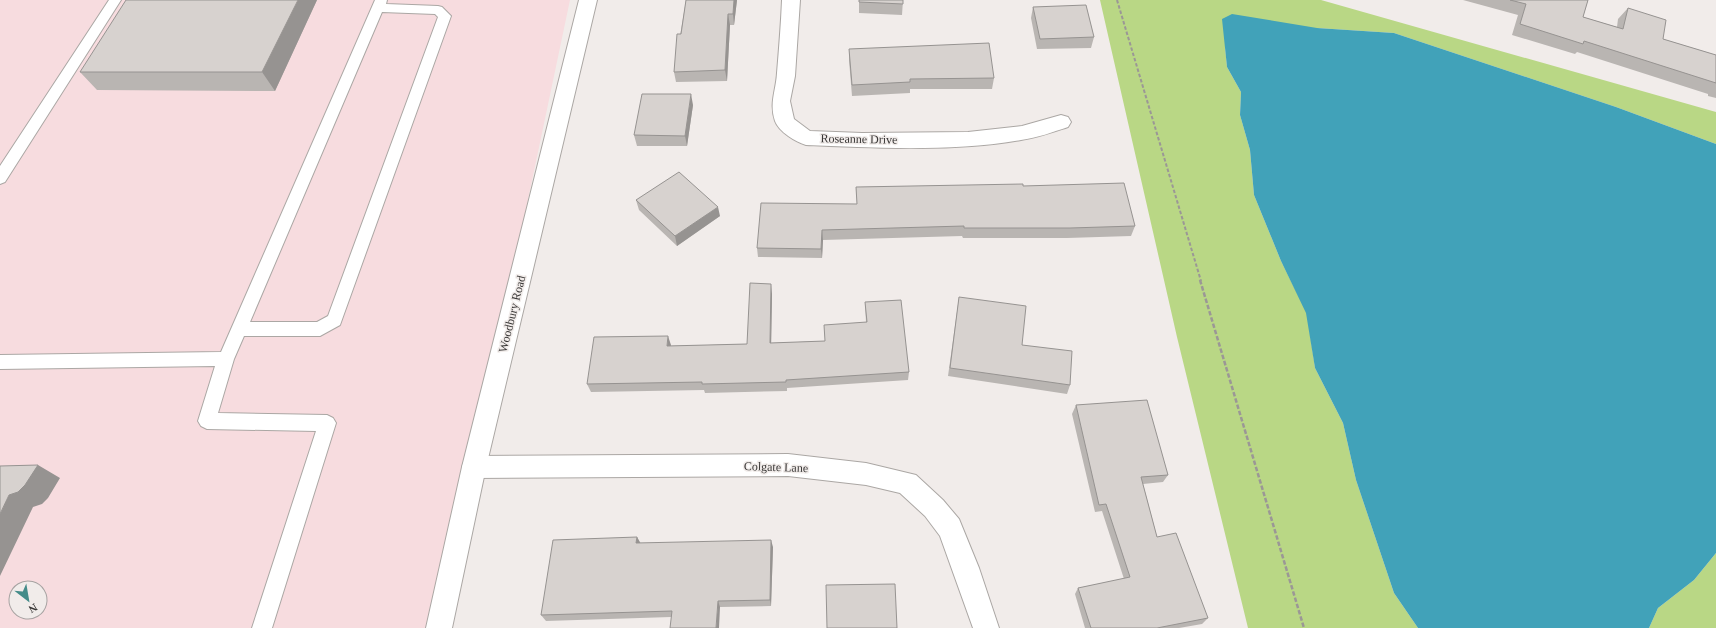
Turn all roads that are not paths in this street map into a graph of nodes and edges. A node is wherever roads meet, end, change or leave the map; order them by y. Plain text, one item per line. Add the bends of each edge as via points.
1 (115, 0) edge
2 (588, 0) edge
3 (791, 0) edge
4 (379, 4) edge
5 (1060, 122) dead end
6 (0, 178) edge
7 (240, 329) junction
8 (226, 359) junction
9 (0, 362) edge
10 (474, 467) junction
11 (262, 628) edge
12 (438, 628) edge
13 (986, 628) edge

1 - 6 lane
2 - 10 street, Woodbury Road
3 - 5 street, Roseanne Drive via 786,76 781,101 785,122 806,138 968,139 1022,133
4 - 7 lane
4 - 7 lane via 438,10 445,16 334,320 320,329
7 - 8 lane
8 - 9 lane
8 - 11 lane via 207,422 327,423
10 - 12 street, Woodbury Road
10 - 13 street, Colgate Lane via 788,465 866,474 907,483 934,508 950,528

